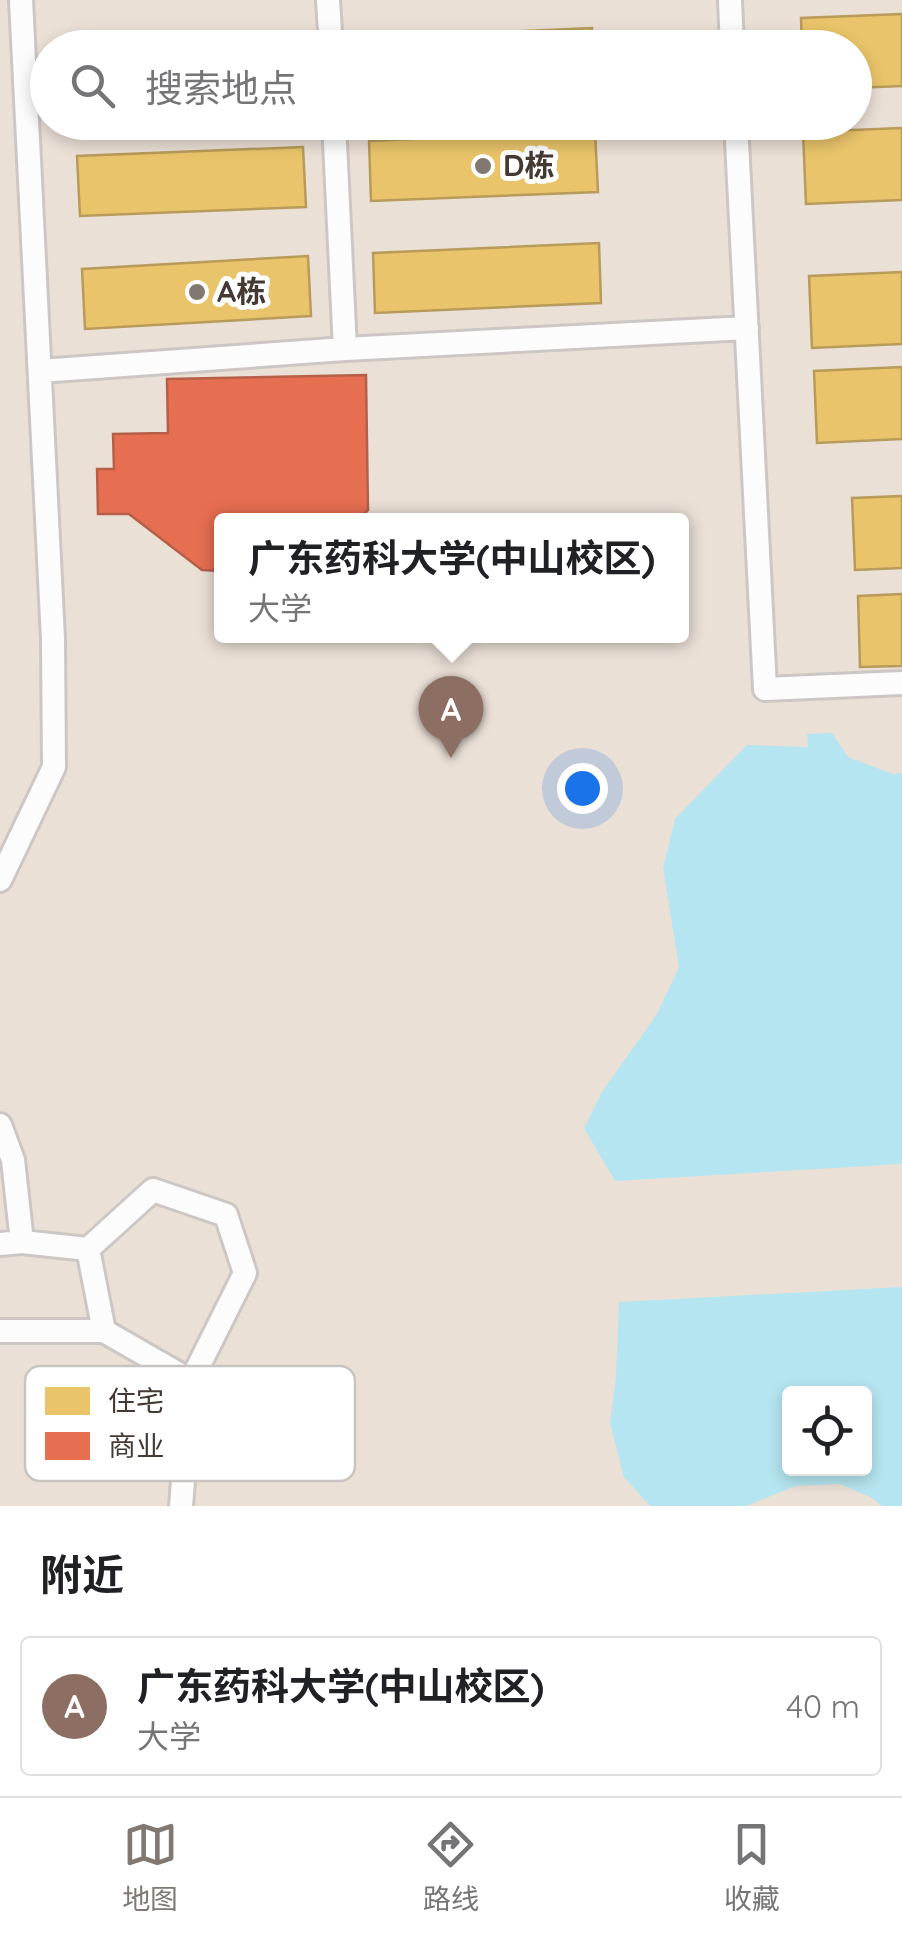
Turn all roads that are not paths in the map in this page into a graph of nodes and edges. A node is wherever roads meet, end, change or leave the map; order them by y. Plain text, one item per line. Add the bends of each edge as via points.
1 (21, 0) edge
2 (328, 0) edge
3 (730, 0) edge
4 (329, 30) edge
5 (731, 30) edge
6 (335, 140) edge
7 (737, 140) edge
8 (747, 328) junction
9 (345, 350) junction
10 (40, 371) junction
11 (902, 683) edge
12 (0, 880) edge
13 (0, 1126) edge
14 (11, 1243) edge
15 (88, 1249) junction
16 (0, 1330) edge
17 (104, 1331) junction
18 (165, 1366) edge
19 (198, 1366) edge
20 (183, 1481) edge
21 (181, 1506) edge

1 - 10 street
2 - 4 street
3 - 5 street
6 - 9 street
7 - 8 street
8 - 9 street
8 - 11 street via 765,690
9 - 10 street
10 - 12 street via 54,767
13 - 14 street via 13,1160
14 - 15 street
15 - 17 street
15 - 19 street via 153,1190 226,1215 245,1273
16 - 17 street
17 - 18 street
20 - 21 street

